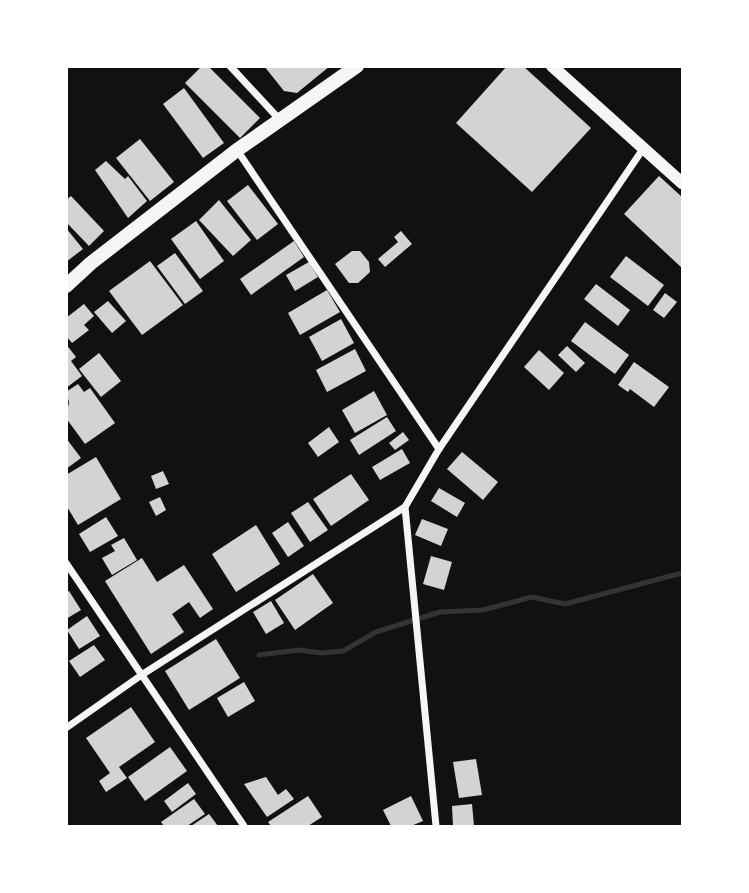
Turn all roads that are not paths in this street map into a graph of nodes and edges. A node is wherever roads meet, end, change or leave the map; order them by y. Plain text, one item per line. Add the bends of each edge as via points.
1 (230, 66) edge
2 (357, 66) edge
3 (552, 66) edge
4 (279, 120) junction
5 (643, 149) junction
6 (237, 150) junction
7 (682, 183) edge
8 (66, 286) edge
9 (439, 449) junction
10 (405, 507) junction
11 (66, 563) edge
12 (143, 674) junction
13 (66, 728) edge
14 (244, 827) edge
15 (436, 827) edge

1 - 4 street
2 - 4 main road
3 - 5 street
4 - 6 main road
5 - 7 street
5 - 9 street
6 - 8 main road
6 - 9 street
9 - 10 street
10 - 12 street
10 - 15 street
11 - 12 street
12 - 13 street
12 - 14 street

